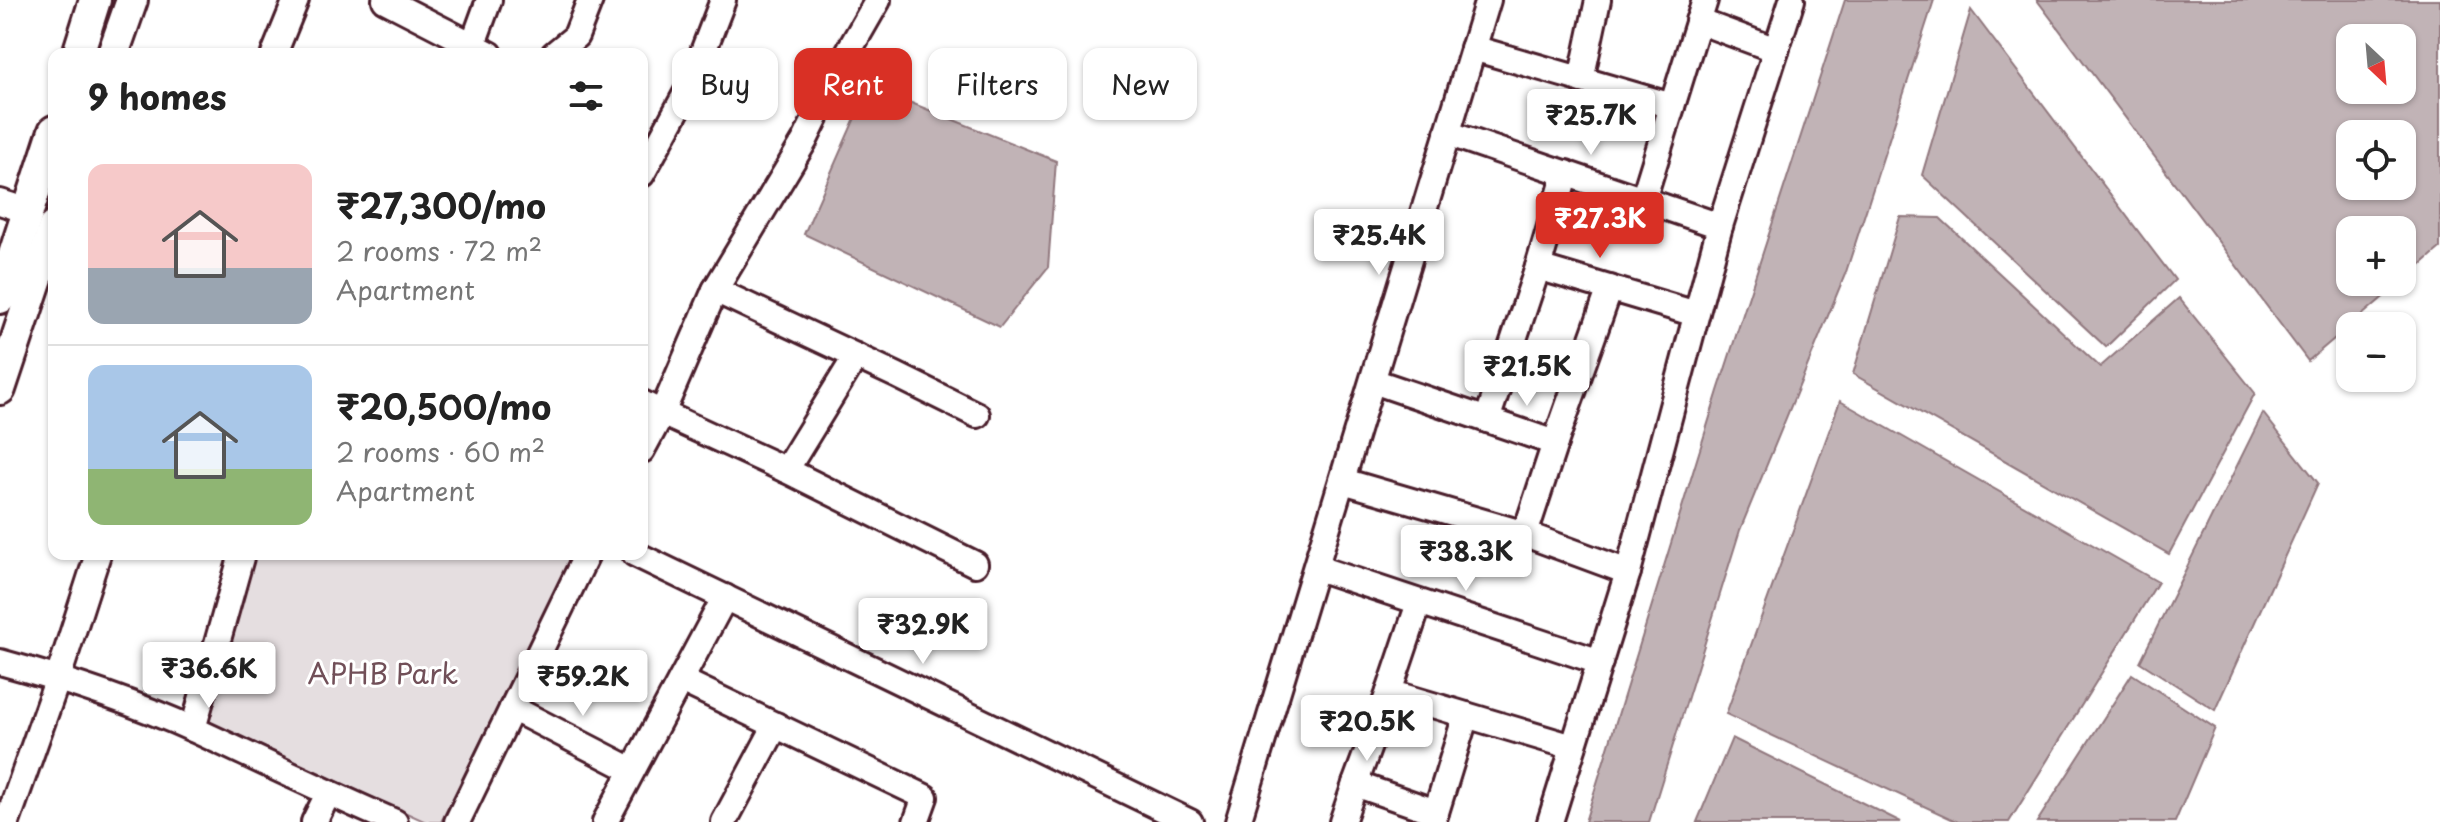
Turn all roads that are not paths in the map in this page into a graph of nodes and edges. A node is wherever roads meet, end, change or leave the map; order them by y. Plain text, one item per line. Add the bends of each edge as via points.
1 (95, 0) edge
2 (132, 0) edge
3 (296, 0) edge
4 (385, 0) edge
5 (489, 0) edge
6 (590, 0) edge
7 (723, 0) edge
8 (878, 0) edge
9 (1488, 0) edge
10 (1598, 0) edge
11 (1792, 0) edge
12 (1702, 11) edge
13 (80, 48) edge
14 (115, 48) edge
15 (276, 48) edge
16 (479, 48) edge
17 (481, 48) edge
18 (561, 48) edge
19 (1473, 48) junction
20 (1776, 50) junction
21 (1581, 80) junction
22 (1672, 106) junction
23 (1447, 133) junction
24 (48, 149) edge
25 (648, 163) edge
26 (1566, 173) junction
27 (1643, 200) junction
28 (27, 213) edge
29 (1720, 226) junction
30 (1538, 267) junction
31 (46, 280) edge
32 (1610, 288) junction
33 (715, 290) junction
34 (0, 298) edge
35 (1696, 314) junction
36 (856, 356) junction
37 (1373, 381) junction
38 (0, 389) edge
39 (652, 408) edge
40 (977, 415) dead end
41 (1487, 420) junction
42 (1555, 443) junction
43 (786, 470) junction
44 (1343, 481) junction
45 (1525, 534) junction
46 (96, 560) edge
47 (240, 560) edge
48 (584, 560) edge
49 (648, 560) edge
50 (975, 564) dead end
51 (1317, 568) junction
52 (1628, 572) junction
53 (725, 597) junction
54 (1419, 603) junction
55 (0, 662) edge
56 (1600, 662) junction
57 (58, 678) junction
58 (681, 680) junction
59 (1389, 692) junction
60 (512, 708) junction
61 (1466, 715) junction
62 (776, 725) junction
63 (193, 729) junction
64 (1573, 747) junction
65 (632, 770) junction
66 (1355, 784) junction
67 (328, 794) junction
68 (1434, 817) edge
69 (12, 820) edge
70 (314, 822) edge
71 (395, 822) edge
72 (457, 822) edge
73 (605, 822) edge
74 (724, 822) edge
75 (916, 822) edge
76 (1190, 822) edge
77 (1238, 822) edge
78 (1342, 822) edge
79 (1550, 822) edge

1 - 13 main road
2 - 14 main road
3 - 15 street
4 - 16 street
5 - 17 street
6 - 18 street via 576,36
7 - 25 street via 689,88
8 - 33 street via 805,140
9 - 19 street
10 - 21 street
11 - 20 street
12 - 20 street
12 - 22 street
19 - 21 street
19 - 23 street
20 - 29 street
21 - 22 street
22 - 27 street
23 - 26 street
23 - 37 street
24 - 28 main road
26 - 27 street
26 - 30 street
27 - 29 street
28 - 31 main road
28 - 34 main road
29 - 35 street
30 - 32 street
30 - 41 street
31 - 38 main road
32 - 35 street
32 - 42 street
33 - 36 street
33 - 39 street
35 - 52 street
36 - 40 street
36 - 43 street
37 - 41 street
37 - 44 street
39 - 43 street
41 - 42 street
42 - 45 street
43 - 50 street
44 - 45 street
44 - 51 street
45 - 52 street
46 - 57 street
47 - 63 street
48 - 60 street
49 - 53 street
51 - 54 street
51 - 77 street
52 - 56 street
53 - 58 street
53 - 76 street
54 - 56 street
54 - 59 street
55 - 57 street
56 - 64 street
57 - 63 street
57 - 69 street
58 - 62 street
58 - 65 street
59 - 61 street
59 - 66 street
60 - 65 street
60 - 72 street
61 - 64 street
61 - 68 street
62 - 74 street
62 - 75 street via 925,797
63 - 67 street
64 - 79 street
65 - 73 street
66 - 68 street
66 - 78 street
67 - 70 street
67 - 71 street

